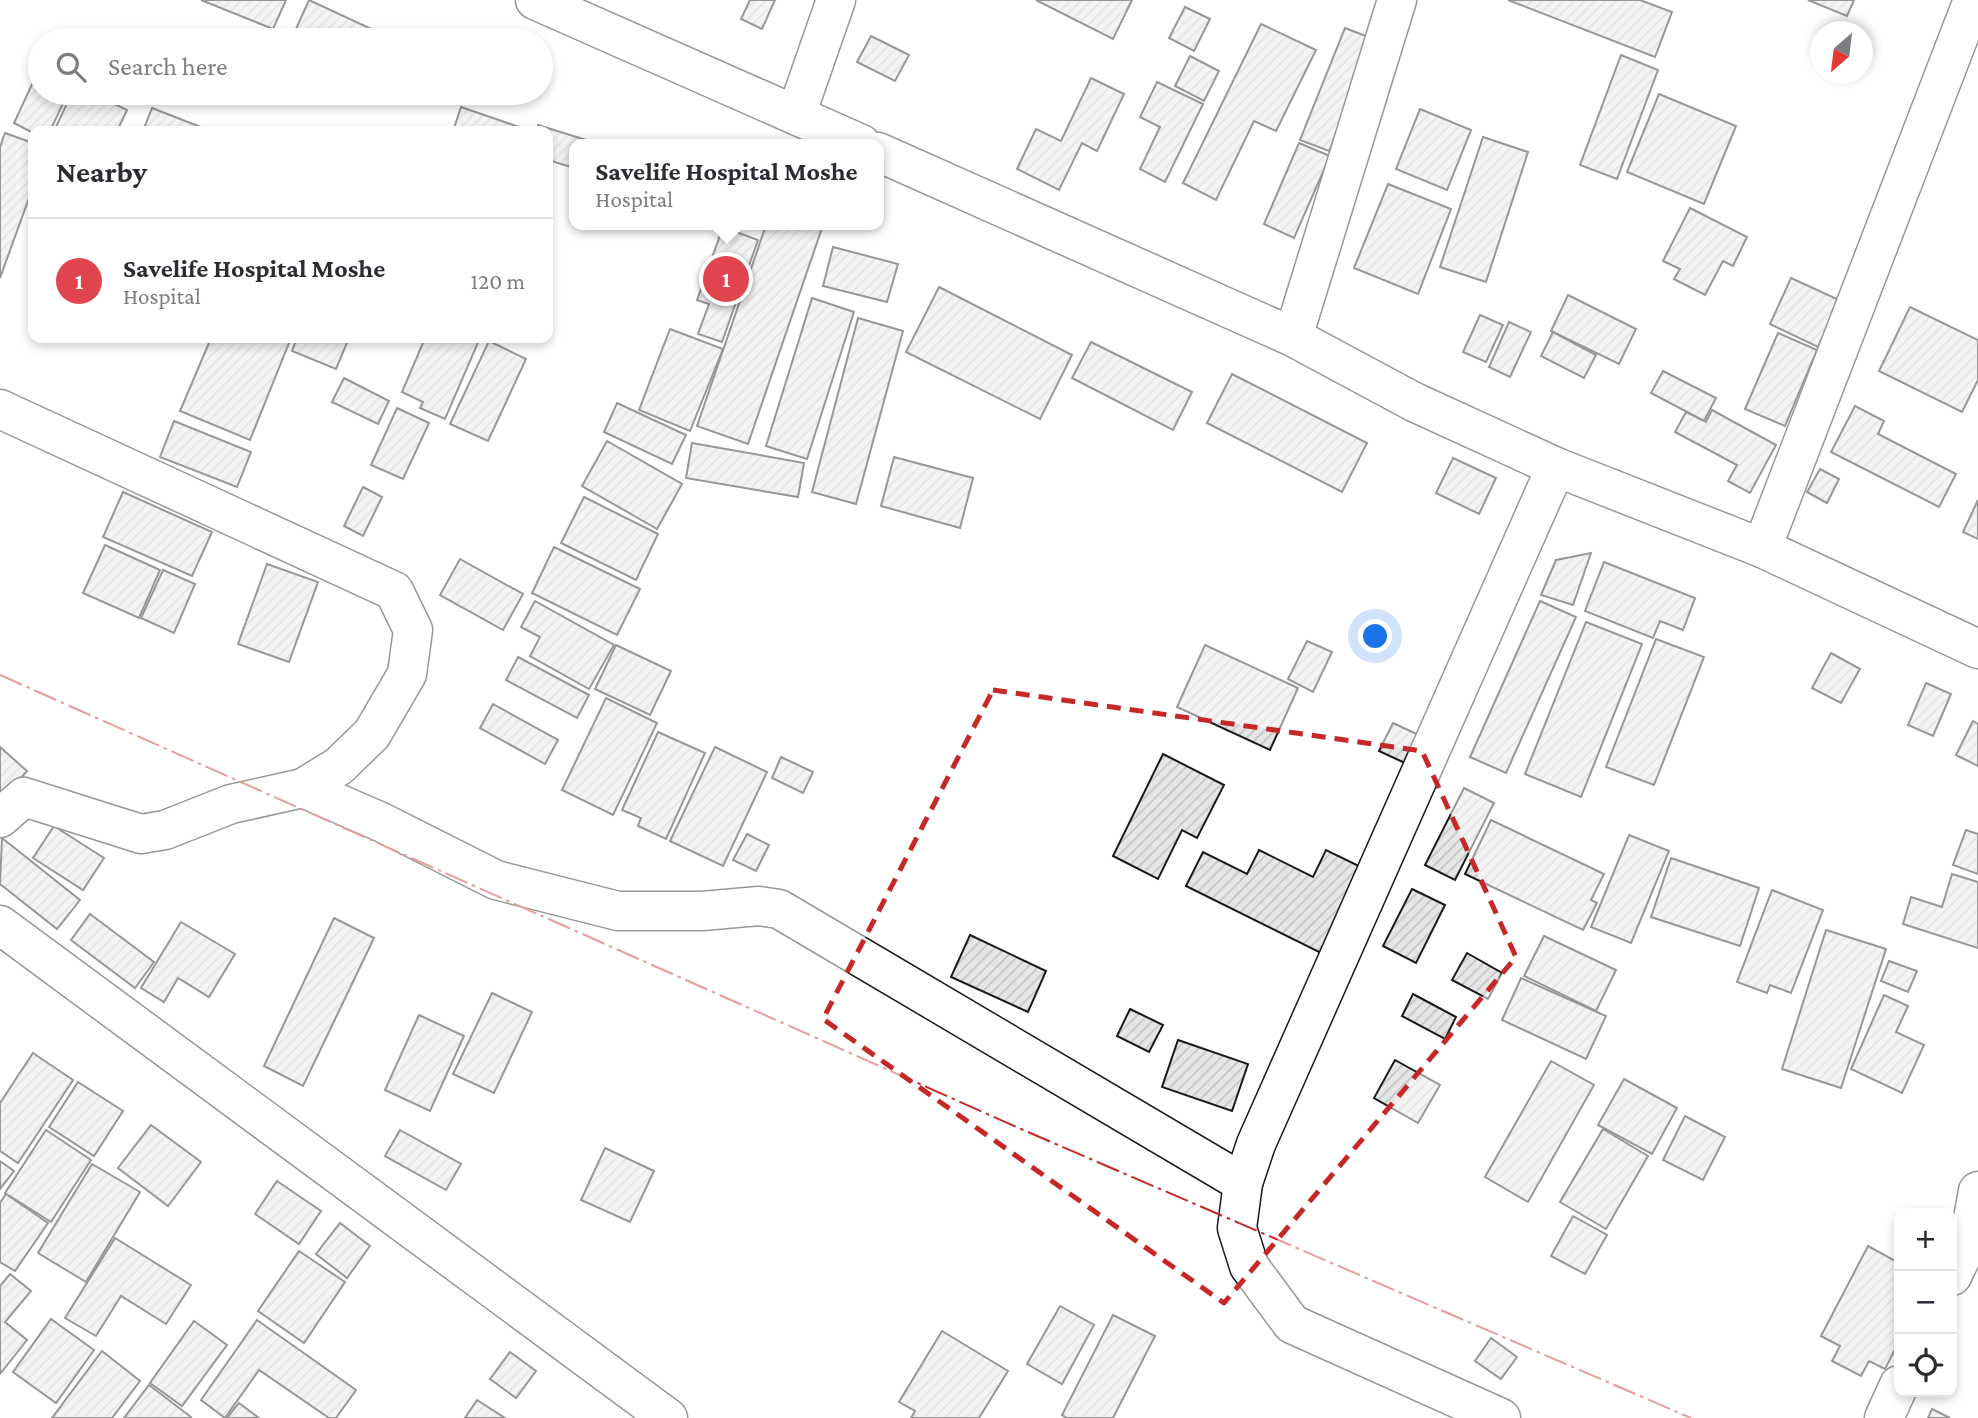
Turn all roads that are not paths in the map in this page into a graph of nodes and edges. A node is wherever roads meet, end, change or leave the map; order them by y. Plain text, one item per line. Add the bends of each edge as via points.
1 (535, 0) edge
2 (836, 0) edge
3 (1397, 0) edge
4 (1973, 0) edge
5 (796, 115) junction
6 (850, 139) edge
7 (884, 155) edge
8 (1293, 337) junction
9 (0, 409) edge
10 (1556, 467) junction
11 (1762, 548) junction
12 (1978, 649) edge
13 (303, 788) junction
14 (0, 818) edge
15 (0, 925) edge
16 (1243, 1183) junction
17 (1978, 1191) edge
18 (1954, 1271) edge
19 (1894, 1396) edge
20 (668, 1418) edge
21 (1501, 1418) edge
22 (1884, 1418) edge

1 - 5 street
2 - 5 street
3 - 8 street
4 - 11 street
5 - 6 street
7 - 8 street
8 - 10 street via 1414,402
9 - 13 street via 394,591 413,630 407,674 372,734 340,766
10 - 11 street
10 - 16 street via 1256,1144
11 - 12 street
13 - 14 street via 231,804 165,830 141,834 24,797
13 - 16 street via 508,883 618,911 779,909
15 - 20 street
16 - 21 street via 1237,1227 1240,1245 1249,1266 1292,1324
17 - 18 street via 1969,1241
19 - 22 street

